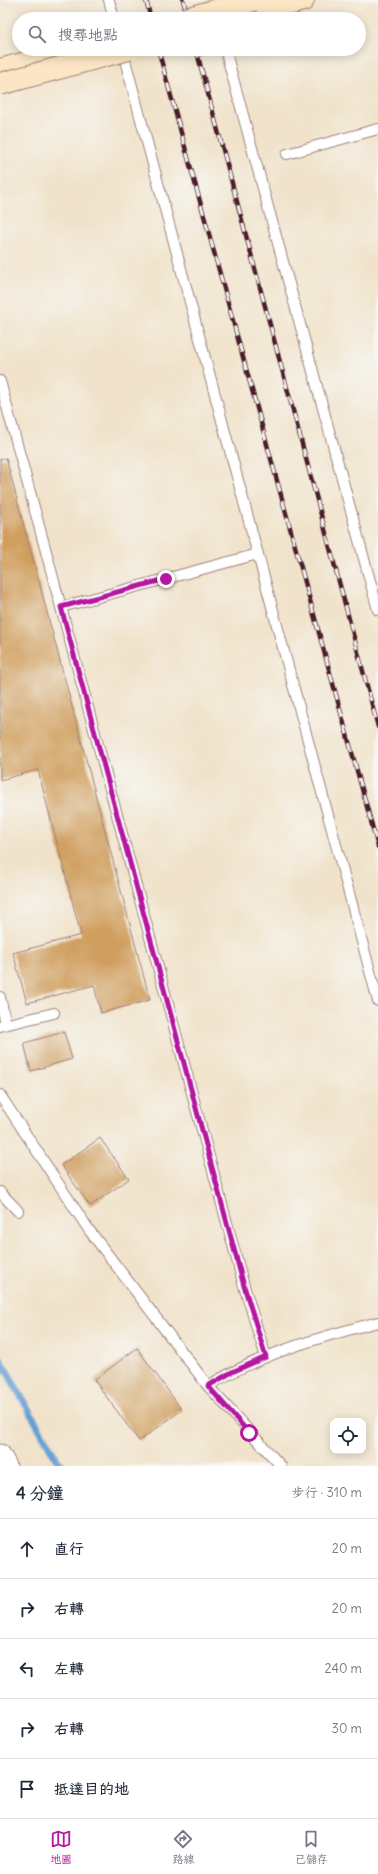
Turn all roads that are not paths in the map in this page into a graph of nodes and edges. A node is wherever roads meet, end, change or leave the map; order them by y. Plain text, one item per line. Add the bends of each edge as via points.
1 (109, 0) edge
2 (212, 0) edge
3 (254, 0) edge
4 (303, 0) edge
5 (112, 12) edge
6 (210, 12) edge
7 (215, 12) edge
8 (260, 12) edge
9 (51, 56) edge
10 (103, 56) edge
11 (124, 56) edge
12 (227, 56) edge
13 (0, 70) edge
14 (0, 84) edge
15 (378, 129) edge
16 (287, 154) dead end
17 (0, 381) edge
18 (258, 554) junction
19 (61, 607) junction
20 (378, 610) edge
21 (0, 997) edge
22 (378, 1001) edge
23 (54, 1012) dead end
24 (3, 1025) edge
25 (0, 1095) edge
26 (0, 1192) edge
27 (18, 1211) dead end
28 (378, 1322) edge
29 (266, 1357) junction
30 (208, 1386) junction
31 (281, 1466) edge

1 - 5 lane
2 - 7 lane
3 - 6 main road, bridge
4 - 8 main road
9 - 13 main road
10 - 14 main road, bridge
11 - 18 lane
12 - 20 lane
15 - 16 lane
17 - 19 lane
18 - 19 lane
18 - 22 lane
19 - 29 lane via 244,1286
21 - 24 lane
23 - 24 lane
25 - 30 lane via 89,1230
26 - 27 lane
28 - 29 lane
29 - 30 lane
30 - 31 lane

